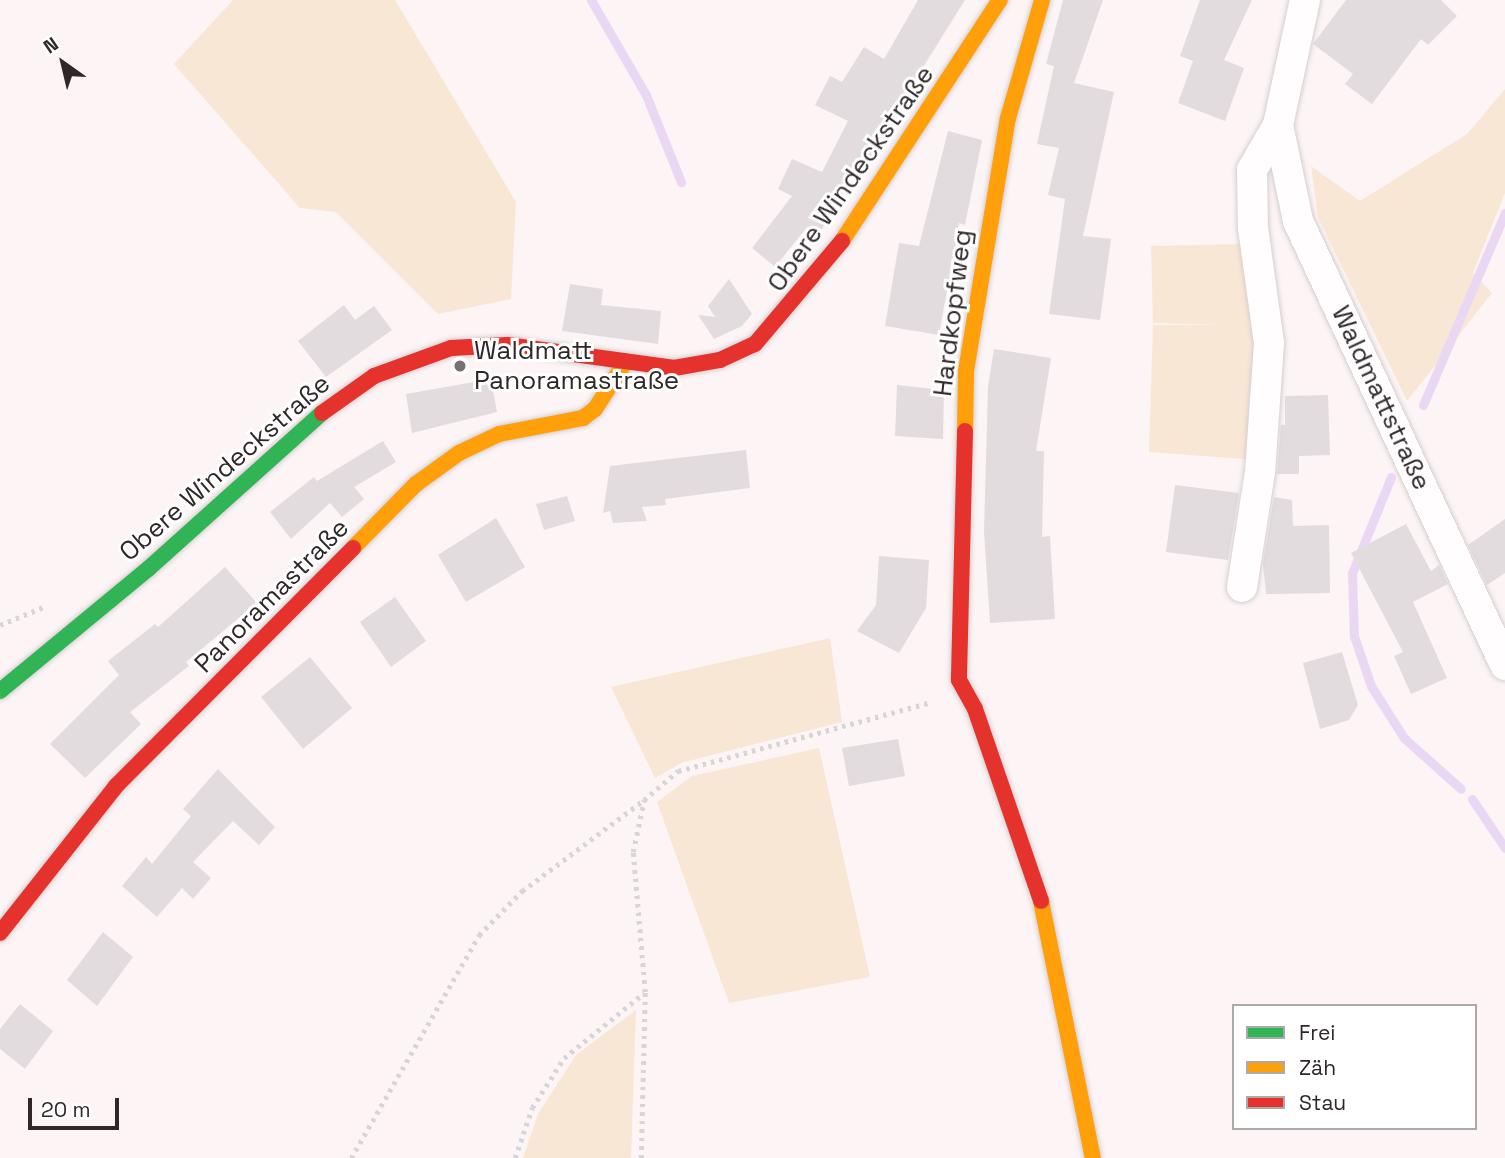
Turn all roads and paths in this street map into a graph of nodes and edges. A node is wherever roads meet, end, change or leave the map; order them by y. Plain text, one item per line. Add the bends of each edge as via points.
1 (1000, 0) edge
2 (1042, 0) edge
3 (1305, 0) edge
4 (1278, 125) junction
5 (624, 364) junction
6 (1242, 587) dead end
7 (1505, 666) edge
8 (960, 680) junction
9 (0, 691) edge
10 (644, 800) junction
11 (0, 933) edge
12 (645, 992) junction
13 (351, 1158) edge
14 (515, 1158) edge
15 (641, 1158) edge
16 (1093, 1158) edge

1 - 5 street, Obere Windeckstraße via 826,264 755,344 720,360 674,368
2 - 8 street, Hardkopfweg via 1008,118 966,371
3 - 4 street, Waldmattstraße
4 - 6 street, Waldmattstraße via 1252,170 1253,227 1269,343 1260,472
4 - 7 street, Waldmattstraße via 1298,221
5 - 9 street, Obere Windeckstraße via 475,344 408,360 374,376 309,422 148,569
5 - 11 street, Panoramastraße via 595,409 583,418 499,434 459,453 416,484 116,786
8 - 10 path via 940,699 899,713 678,771
8 - 16 street via 975,709 1048,923
10 - 12 path via 633,852
10 - 13 path via 522,891 479,935
12 - 14 path via 564,1058 532,1108
12 - 15 path

